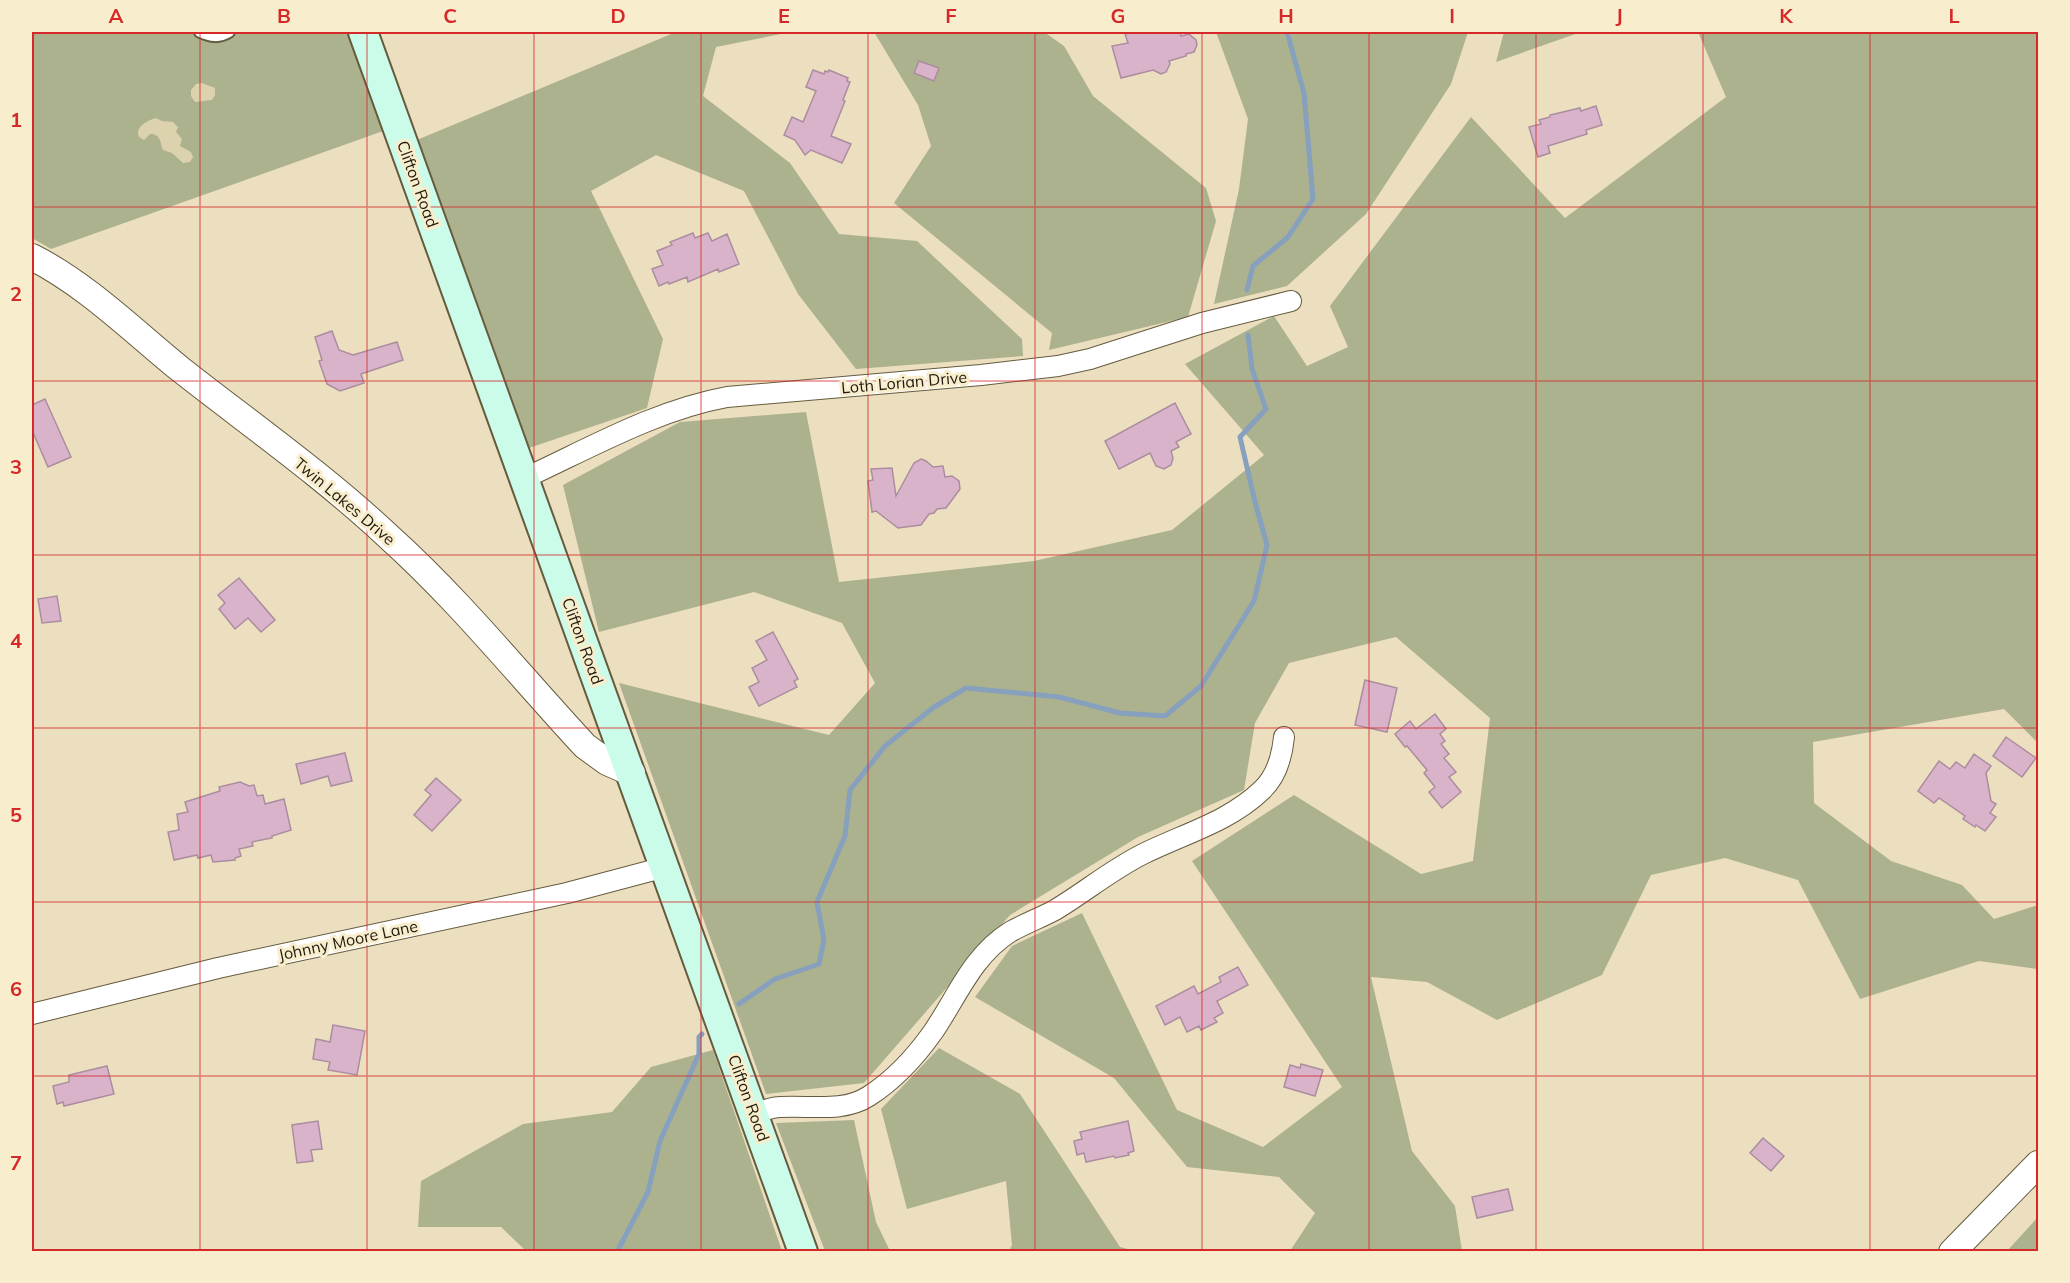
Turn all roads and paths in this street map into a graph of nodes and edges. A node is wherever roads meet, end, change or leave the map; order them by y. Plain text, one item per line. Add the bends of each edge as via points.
1 (200, 32) edge
2 (230, 32) edge
3 (363, 32) edge
4 (32, 257) edge
5 (1291, 301) dead end
6 (525, 478) junction
7 (1284, 737) dead end
8 (632, 773) junction
9 (665, 867) junction
10 (32, 1014) edge
11 (754, 1113) junction
12 (2038, 1164) edge
13 (803, 1251) edge
14 (1952, 1251) edge

1 - 2 lane via 218,37
3 - 6 main road, Clifton Road
4 - 8 street, Twin Lakes Drive via 86,291 389,536 448,594 585,746
5 - 6 street, Loth Lorian Drive via 1202,322 1058,366 710,400 656,418
6 - 8 main road, Clifton Road
7 - 11 street via 1275,773 1245,805 1117,868 1053,911 1007,934 986,951 924,1045 870,1095 841,1107 778,1107
8 - 9 main road, Clifton Road
9 - 10 street, Johnny Moore Lane via 567,893 218,968
9 - 11 main road, Clifton Road
11 - 13 main road, Clifton Road
12 - 14 street

